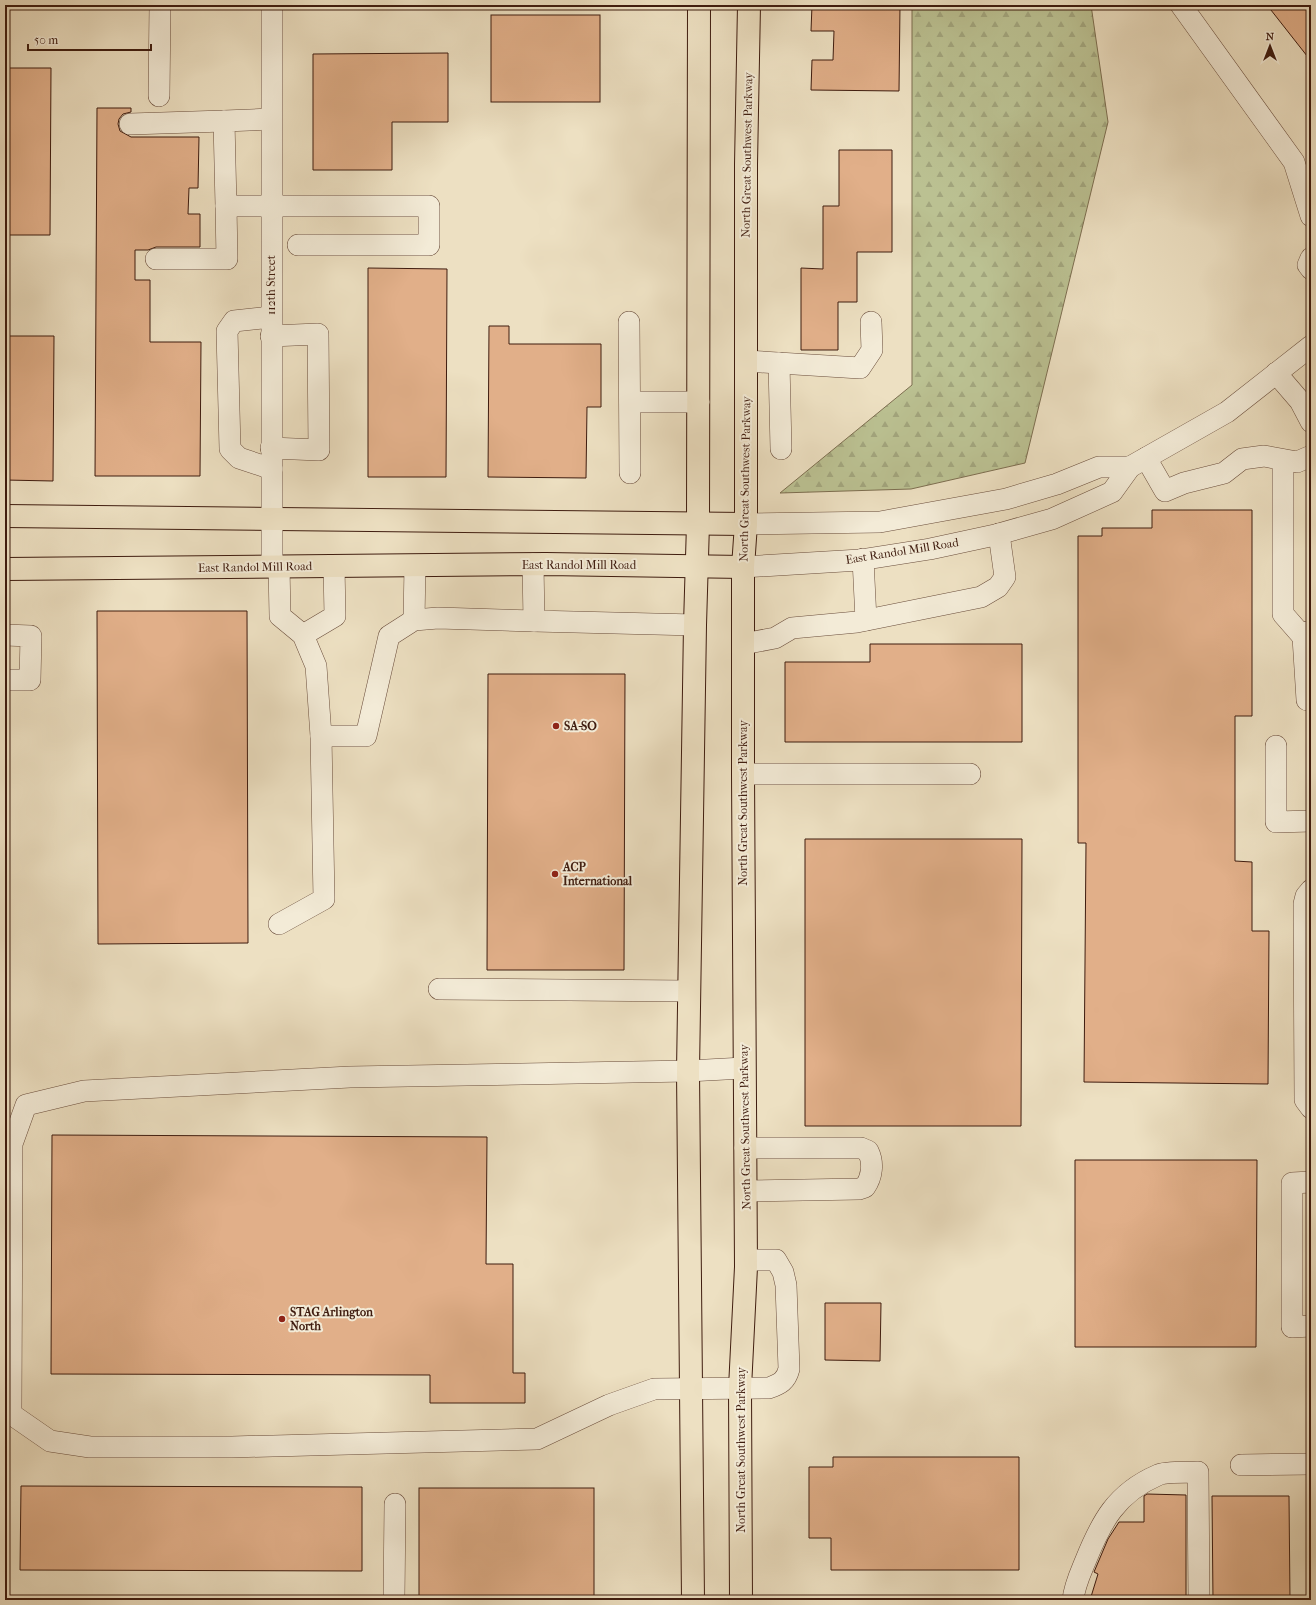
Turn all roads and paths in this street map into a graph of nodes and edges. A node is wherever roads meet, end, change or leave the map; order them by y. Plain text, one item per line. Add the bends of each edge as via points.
1 (160, 5) edge
2 (272, 5) edge
3 (699, 5) edge
4 (749, 5) edge
5 (1182, 5) edge
6 (159, 96) dead end
7 (272, 119) junction
8 (224, 121) junction
9 (130, 124) dead end
10 (226, 206) junction
11 (271, 206) junction
12 (1311, 216) edge
13 (298, 245) dead end
14 (1311, 258) edge
15 (156, 259) dead end
16 (1311, 269) edge
17 (629, 322) dead end
18 (872, 322) dead end
19 (271, 327) junction
20 (1311, 346) edge
21 (746, 360) junction
22 (779, 363) junction
23 (1276, 372) junction
24 (630, 402) junction
25 (699, 402) junction
26 (1311, 422) edge
27 (272, 448) junction
28 (781, 449) dead end
29 (1311, 456) edge
30 (1283, 460) junction
31 (1138, 462) junction
32 (272, 469) junction
33 (630, 472) dead end
34 (5, 516) edge
35 (272, 520) junction
36 (698, 524) junction
37 (746, 524) junction
38 (999, 534) junction
39 (863, 559) junction
40 (533, 564) junction
41 (276, 566) junction
42 (334, 566) junction
43 (415, 566) junction
44 (697, 566) junction
45 (744, 567) junction
46 (5, 569) edge
47 (414, 620) junction
48 (866, 620) junction
49 (534, 621) junction
50 (695, 624) junction
51 (5, 635) edge
52 (303, 635) junction
53 (1308, 637) edge
54 (743, 644) junction
55 (5, 680) edge
56 (1307, 700) dead end
57 (321, 736) junction
58 (1276, 746) dead end
59 (743, 774) junction
60 (970, 774) dead end
61 (1311, 821) edge
62 (1311, 890) edge
63 (279, 924) dead end
64 (439, 989) dead end
65 (689, 991) junction
66 (744, 1068) junction
67 (688, 1071) junction
68 (1311, 1108) edge
69 (745, 1148) junction
70 (1311, 1182) edge
71 (746, 1191) junction
72 (746, 1260) junction
73 (1311, 1326) edge
74 (692, 1388) junction
75 (740, 1388) junction
76 (1311, 1464) edge
77 (1241, 1465) dead end
78 (395, 1504) dead end
79 (394, 1600) edge
80 (693, 1600) edge
81 (741, 1600) edge
82 (1073, 1600) edge
83 (1199, 1600) edge

1 - 6 street
2 - 7 street, 112th Street
3 - 25 main road
4 - 21 main road, North Great Southwest Parkway
5 - 12 street via 1294,162
7 - 8 street
7 - 11 street, 112th Street
8 - 9 street
8 - 10 street
10 - 11 street
10 - 15 street via 227,259
11 - 13 street via 429,206 429,245
11 - 19 street, 112th Street
14 - 16 street via 1308,265
17 - 24 street
18 - 22 street via 872,350 860,368
19 - 27 street, 112th Street
19 - 27 street via 318,334 319,450
19 - 32 street via 234,321 227,331 230,449 240,458
20 - 23 street, East Randol Mill Road
21 - 22 street
21 - 37 main road, North Great Southwest Parkway
22 - 28 street
23 - 26 street via 1300,401
23 - 31 street, East Randol Mill Road via 1227,412
24 - 25 street
24 - 33 street
25 - 36 main road
27 - 32 street, 112th Street
29 - 30 street via 1297,462
30 - 31 street via 1264,456 1242,459 1224,473 1184,483 1165,491
30 - 53 street via 1283,614
31 - 37 street, East Randol Mill Road via 1099,467 1057,484 1006,499 880,522
31 - 38 street, East Randol Mill Road via 1112,492 1052,518
32 - 35 street, 112th Street
34 - 35 main road, East Randol Mill Road
35 - 36 main road, East Randol Mill Road
35 - 41 street, 112th Street
36 - 37 main road, East Randol Mill Road
36 - 44 main road
37 - 45 main road, North Great Southwest Parkway
38 - 39 street, East Randol Mill Road via 930,549
38 - 48 street via 1005,577 998,587 981,597
39 - 45 street, East Randol Mill Road
39 - 48 street
40 - 43 main road, East Randol Mill Road
40 - 44 main road, East Randol Mill Road
40 - 49 street
41 - 42 main road, East Randol Mill Road
41 - 46 main road, East Randol Mill Road
41 - 52 street, 112th Street via 280,616
42 - 43 main road, East Randol Mill Road
42 - 52 street via 335,616
43 - 47 street
44 - 45 main road, East Randol Mill Road
44 - 50 main road
45 - 54 main road, North Great Southwest Parkway
47 - 49 street via 438,618
47 - 57 street via 389,636 366,736
48 - 54 street via 792,628 775,638
49 - 50 street
50 - 65 main road
51 - 55 street via 31,636 30,680
52 - 57 street via 316,666
53 - 56 street
54 - 59 main road, North Great Southwest Parkway
57 - 63 street via 324,899
58 - 61 street via 1276,822
59 - 60 street
59 - 66 main road, North Great Southwest Parkway
62 - 68 street via 1304,904 1306,1100
64 - 65 street
65 - 67 main road
66 - 67 street
66 - 69 main road, North Great Southwest Parkway
67 - 74 main road
67 - 74 street via 350,1077 84,1091 26,1105 12,1144 11,1414 50,1441 90,1447 240,1447 537,1439 609,1405 654,1389
69 - 71 main road, North Great Southwest Parkway
69 - 71 street via 861,1148 868,1151 871,1157 872,1177 865,1187 859,1189
70 - 73 street via 1292,1183 1292,1327
71 - 72 main road, North Great Southwest Parkway
72 - 75 main road, North Great Southwest Parkway
72 - 75 street via 776,1260 783,1272 786,1286 789,1369 788,1376 781,1384 769,1388
74 - 75 street
74 - 80 main road
75 - 81 main road, North Great Southwest Parkway
76 - 77 street
78 - 79 street
82 - 83 street via 1097,1532 1110,1510 1136,1487 1160,1474 1198,1472

